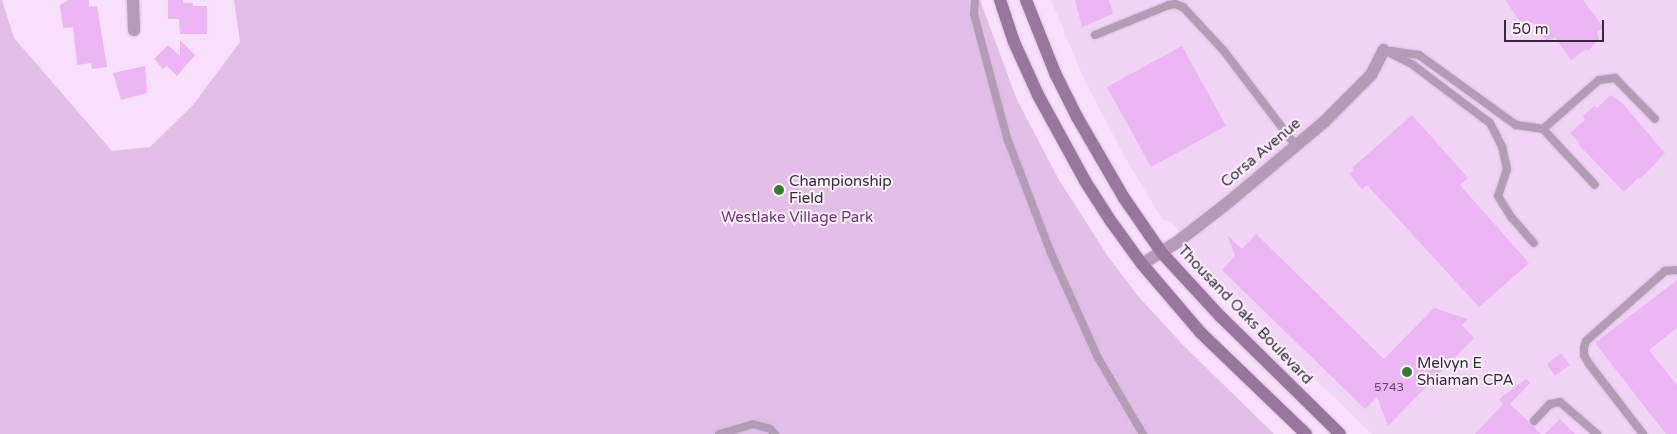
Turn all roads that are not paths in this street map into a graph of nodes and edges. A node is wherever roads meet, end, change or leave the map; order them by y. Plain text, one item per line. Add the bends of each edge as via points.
1 (133, 0) edge
2 (975, 0) edge
3 (1000, 0) edge
4 (1026, 0) edge
5 (134, 30) dead end
6 (1095, 35) dead end
7 (1384, 50) junction
8 (1655, 119) dead end
9 (1543, 129) junction
10 (1296, 146) junction
11 (1595, 185) dead end
12 (1534, 243) dead end
13 (1162, 253) junction
14 (1142, 264) junction
15 (1677, 270) edge
16 (1534, 421) dead end
17 (719, 434) edge
18 (775, 434) edge
19 (1143, 434) edge
20 (1306, 434) edge
21 (1340, 434) edge
22 (1597, 434) edge
23 (1643, 434) edge

1 - 5 street
2 - 19 lane via 974,14 1007,138 1051,253 1097,356
3 - 14 main road via 1014,42 1060,138 1085,181
4 - 13 main road, Thousand Oaks Boulevard via 1055,73 1077,117 1119,190
6 - 10 lane via 1169,5 1183,7 1224,51
7 - 9 lane via 1419,55 1516,125
7 - 10 street, Corsa Avenue via 1371,75
7 - 12 lane via 1413,65 1490,124 1502,147 1507,169 1498,196
8 - 9 lane via 1615,78 1599,80
9 - 11 lane
10 - 13 street, Corsa Avenue
13 - 14 street, Corsa Avenue
13 - 21 main road, Thousand Oaks Boulevard via 1220,316
14 - 20 main road via 1200,332
15 - 23 lane via 1665,271 1586,341 1584,348 1589,364
16 - 22 lane via 1550,404 1560,402
17 - 18 lane via 753,424 770,428

